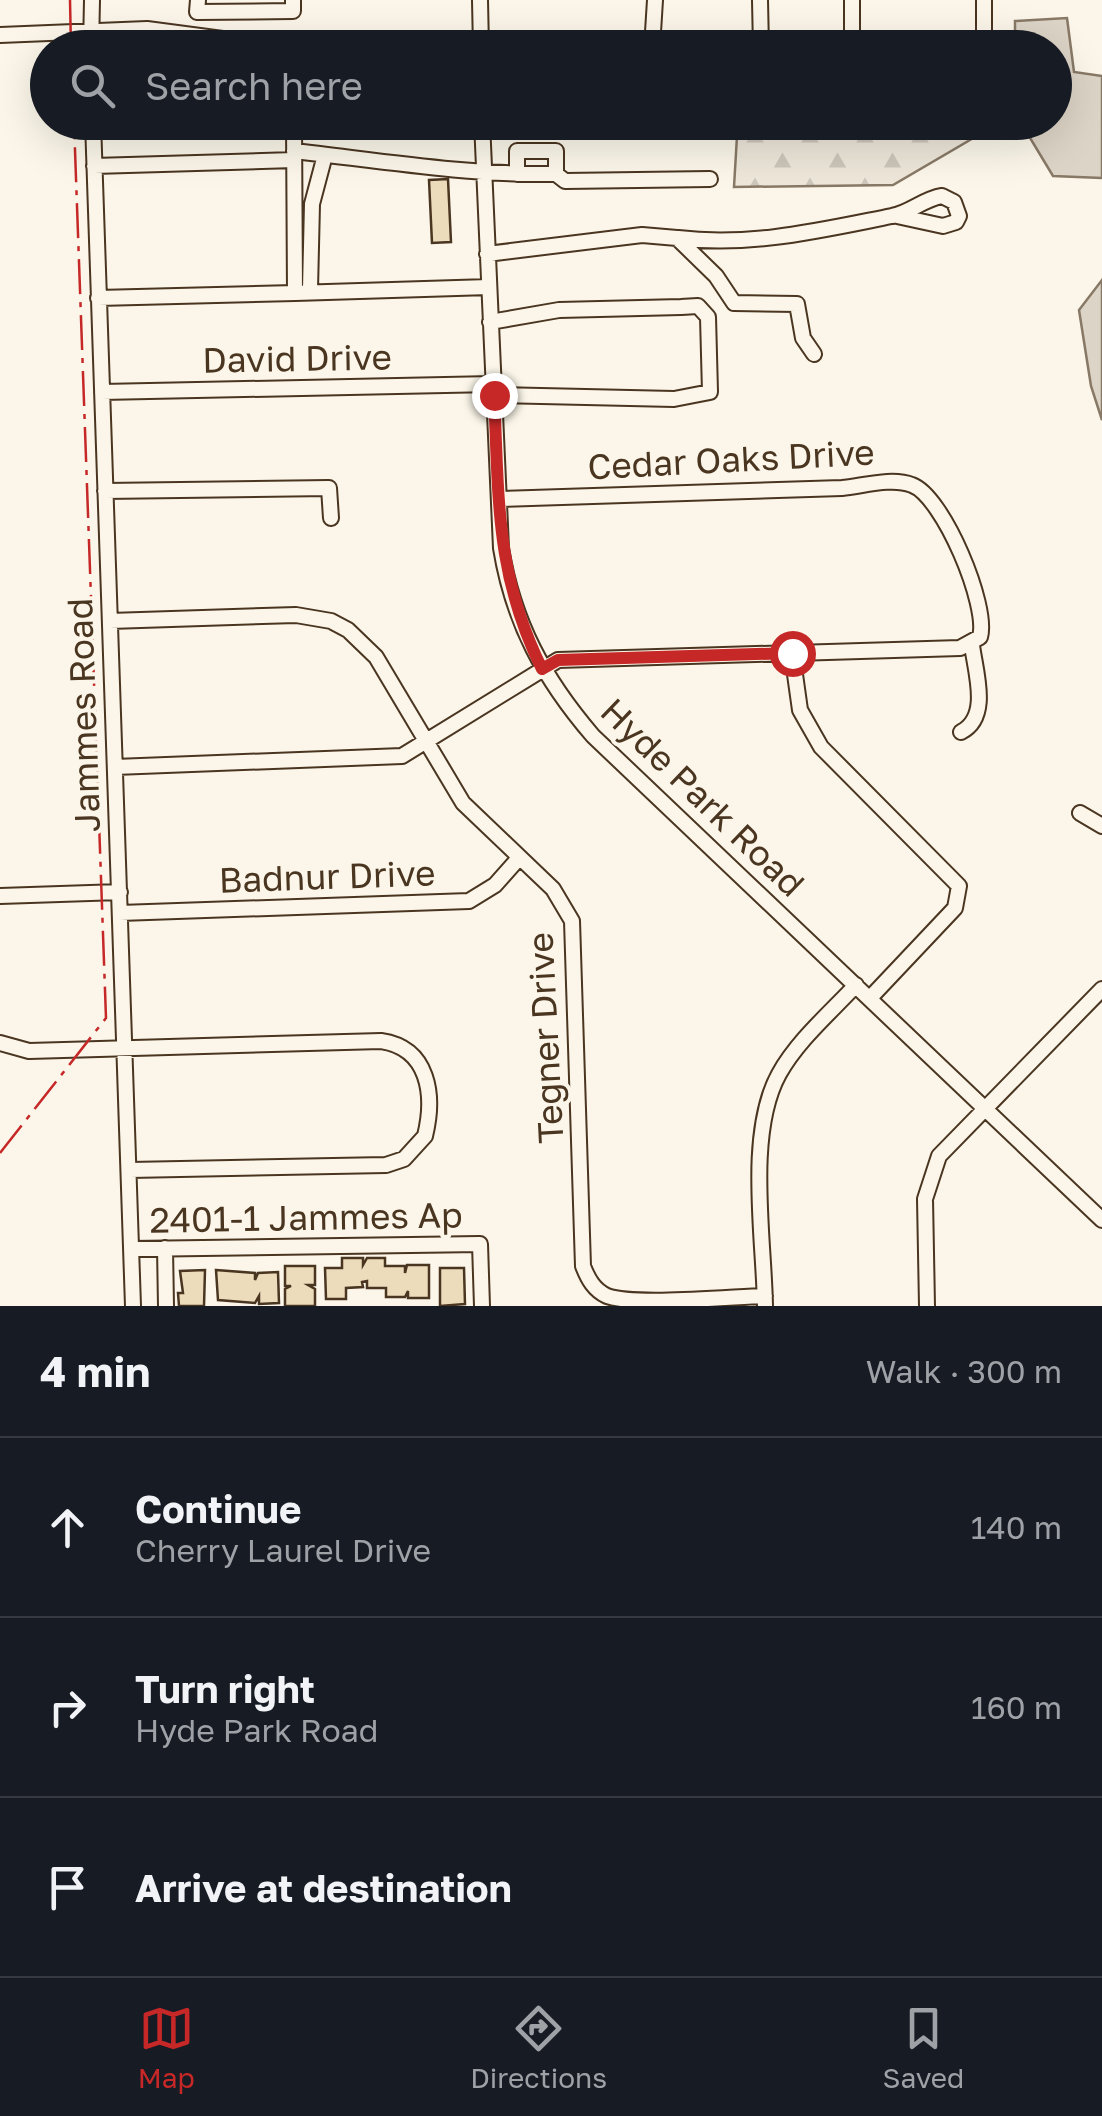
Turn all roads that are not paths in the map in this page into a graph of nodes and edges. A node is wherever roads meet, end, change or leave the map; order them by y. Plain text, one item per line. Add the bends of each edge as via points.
1 (92, 0) edge
2 (198, 0) edge
3 (293, 0) edge
4 (480, 0) edge
5 (654, 0) edge
6 (760, 0) edge
7 (852, 0) edge
8 (984, 0) edge
9 (91, 30) edge
10 (100, 30) edge
11 (147, 30) edge
12 (480, 30) edge
13 (653, 30) edge
14 (761, 30) edge
15 (852, 30) edge
16 (984, 30) edge
17 (0, 35) edge
18 (30, 37) edge
19 (93, 140) edge
20 (294, 140) edge
21 (482, 140) edge
22 (324, 155) junction
23 (294, 156) junction
24 (94, 166) junction
25 (482, 174) junction
26 (517, 174) junction
27 (556, 174) junction
28 (710, 179) dead end
29 (897, 216) dead end
30 (677, 238) junction
31 (487, 254) junction
32 (488, 287) junction
33 (302, 291) junction
34 (98, 298) junction
35 (490, 322) junction
36 (814, 354) dead end
37 (494, 390) junction
38 (102, 392) junction
39 (105, 491) junction
40 (499, 499) junction
41 (331, 518) dead end
42 (110, 622) junction
43 (976, 641) junction
44 (792, 653) junction
45 (542, 669) junction
46 (962, 732) dead end
47 (424, 742) junction
48 (115, 767) junction
49 (1080, 814) dead end
50 (1102, 826) edge
51 (519, 858) junction
52 (120, 892) junction
53 (0, 896) edge
54 (120, 913) junction
55 (856, 985) junction
56 (1101, 992) edge
57 (870, 998) junction
58 (0, 1043) edge
59 (126, 1048) junction
60 (984, 1106) junction
61 (130, 1170) junction
62 (1102, 1220) edge
63 (165, 1248) junction
64 (132, 1250) junction
65 (765, 1301) edge
66 (133, 1306) edge
67 (166, 1306) edge
68 (482, 1306) edge
69 (927, 1306) edge

1 - 9 street
2 - 3 street via 198,12 293,12
4 - 12 street
5 - 13 street
6 - 14 street
7 - 15 street
8 - 16 street
10 - 11 street
17 - 18 street
19 - 24 street, Jammes Road
20 - 23 street
21 - 25 street, Hyde Park Road
22 - 23 street
22 - 25 street
22 - 33 street
23 - 24 street
23 - 33 street
24 - 34 street, Jammes Road
25 - 26 street
25 - 31 street, Hyde Park Road
26 - 27 street
26 - 27 street via 517,151 556,150
27 - 28 street via 565,181
29 - 30 street via 732,243
30 - 31 street via 642,235
30 - 36 street via 734,303 797,304
31 - 32 street, Hyde Park Road
32 - 33 street
32 - 35 street, Hyde Park Road
33 - 34 street
34 - 38 street, Jammes Road
35 - 37 street, Hyde Park Road
35 - 37 street, David Drive via 559,310 698,306 708,318 710,392 674,399
37 - 38 street, David Drive
37 - 40 street, Hyde Park Road
38 - 39 street, Jammes Road
39 - 41 street via 329,488
39 - 42 street, Jammes Road
40 - 43 street, Cedar Oaks Drive via 916,486 930,499 974,584 984,624
40 - 45 street, Hyde Park Road via 506,579
42 - 47 street, Tegner Drive via 296,615 331,620 376,657
42 - 48 street, Jammes Road
43 - 44 street
43 - 46 street via 980,706
44 - 45 street via 558,660
44 - 57 street via 800,710 821,747 959,886 956,908
45 - 47 street
45 - 55 street, Hyde Park Road via 593,736
47 - 48 street via 390,758
47 - 51 street, Tegner Drive via 463,803
48 - 52 street, Jammes Road
49 - 50 street
51 - 54 street, Badnur Drive via 469,901
51 - 65 street, Tegner Drive via 564,904 575,935 588,1278 622,1300
52 - 53 street
52 - 54 street, Jammes Road
54 - 59 street, Jammes Road
55 - 57 street, Hyde Park Road
55 - 65 street via 791,1056 770,1096 761,1144
56 - 60 street
57 - 60 street, Hyde Park Road
58 - 59 street via 29,1052
59 - 61 street, Jammes Road
59 - 61 street via 394,1043 420,1062 428,1094 426,1136 404,1159 386,1166
60 - 62 street, Hyde Park Road
60 - 69 street via 946,1144 927,1184
61 - 64 street, Jammes Road
63 - 64 street, 2401-1 Jammes Ap
63 - 67 street
63 - 68 street, 2401-1 Jammes Ap via 480,1244
64 - 66 street, Jammes Road

